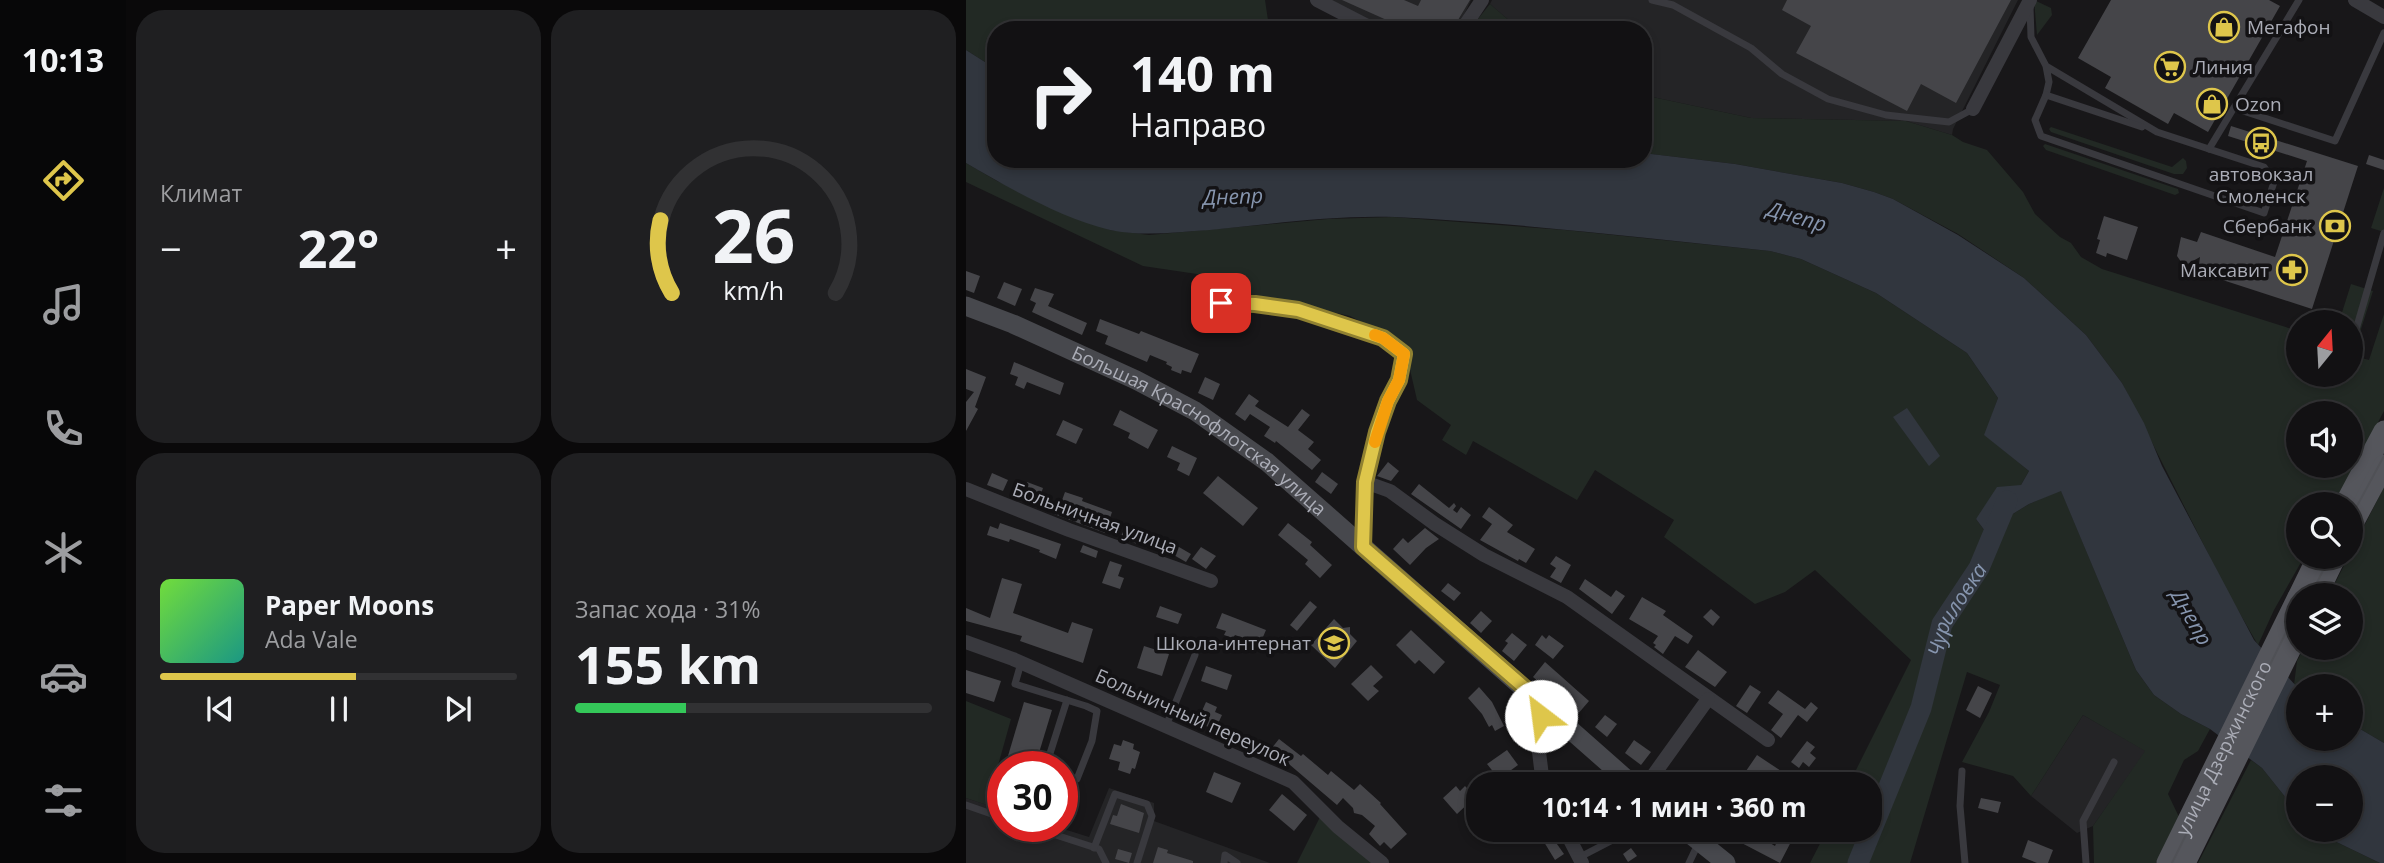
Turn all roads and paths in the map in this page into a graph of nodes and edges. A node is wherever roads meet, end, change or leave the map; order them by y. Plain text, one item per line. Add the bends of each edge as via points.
1 (1317, 0) edge
2 (1482, 0) edge
3 (1652, 0) edge
4 (2030, 0) edge
5 (2299, 0) edge
6 (2355, 0) edge
7 (1663, 1) edge
8 (2384, 17) edge
9 (1358, 21) edge
10 (1468, 21) edge
11 (2384, 33) edge
12 (2046, 66) junction
13 (2046, 95) junction
14 (2234, 108) junction
15 (1973, 109) joint
16 (2157, 132) junction
17 (2209, 149) junction
18 (2384, 233) edge
19 (1221, 303) dead end
20 (966, 306) edge
21 (2362, 310) edge
22 (1404, 354) joint
23 (2384, 431) edge
24 (2384, 465) edge
25 (1365, 482) junction
26 (966, 489) edge
27 (2351, 492) edge
28 (2363, 505) edge
29 (1363, 547) junction
30 (2320, 569) edge
31 (1211, 581) dead end
32 (2309, 583) edge
33 (2286, 623) edge
34 (966, 642) edge
35 (1195, 655) dead end
36 (2286, 656) edge
37 (1021, 663) junction
38 (1708, 699) junction
39 (1067, 701) junction
40 (1542, 703) junction
41 (1166, 726) junction
42 (1768, 740) dead end
43 (1051, 751) edge
44 (2115, 762) dead end
45 (1962, 771) dead end
46 (1542, 772) edge
47 (1619, 772) edge
48 (1656, 772) edge
49 (1078, 776) edge
50 (966, 806) edge
51 (987, 813) edge
52 (2197, 820) junction
53 (1076, 842) edge
54 (1571, 842) edge
55 (1612, 842) edge
56 (1691, 842) edge
57 (1700, 842) edge
58 (1094, 848) junction
59 (1581, 860) edge
60 (1106, 863) edge
61 (1137, 863) edge
62 (1224, 863) edge
63 (1237, 863) edge
64 (1382, 863) edge
65 (1689, 863) edge
66 (1726, 863) edge
67 (1965, 863) edge
68 (2086, 863) edge
69 (2167, 863) edge
70 (2185, 863) edge

1 - 9 street
2 - 10 street
3 - 7 lane
4 - 12 lane via 2031,37
4 - 15 street
5 - 14 lane
6 - 8 street
7 - 15 lane via 1751,48 1782,74 1828,99 1886,115 1949,122
11 - 14 lane via 2335,141
12 - 13 lane
12 - 16 lane
13 - 16 lane
13 - 17 lane via 2035,120 2041,135 2264,214 2274,181 2264,167
14 - 17 lane
16 - 17 lane
18 - 21 lane
19 - 22 lane via 1298,310 1383,338
20 - 29 main road, Большая Краснофлотская улица via 1195,411 1267,462
22 - 25 street
23 - 27 main road
24 - 28 main road
25 - 29 street
25 - 38 street via 1390,491 1484,555 1567,597
26 - 31 street, Больничная улица
29 - 40 main road, Большая Краснофлотская улица
30 - 32 main road, улица Дзержинского
33 - 52 main road, улица Дзержинского
34 - 37 street, Больничный переулок
35 - 41 lane
36 - 52 main road, улица Дзержинского
37 - 39 lane via 1015,684
37 - 41 street, Больничный переулок
38 - 42 street
38 - 48 street
39 - 43 lane
39 - 49 lane via 1097,711 1092,741
40 - 46 street
40 - 47 main road, Большая Краснофлотская улица
41 - 64 street, Больничный переулок via 1293,782
44 - 68 lane via 2083,821
45 - 67 lane
50 - 51 lane
52 - 69 main road, улица Дзержинского
52 - 70 main road, улица Дзержинского
53 - 58 lane
54 - 59 street
55 - 59 lane
56 - 65 lane
57 - 66 main road
58 - 60 lane
58 - 61 lane via 1115,794 1147,804 1152,816
62 - 63 lane via 1225,855

